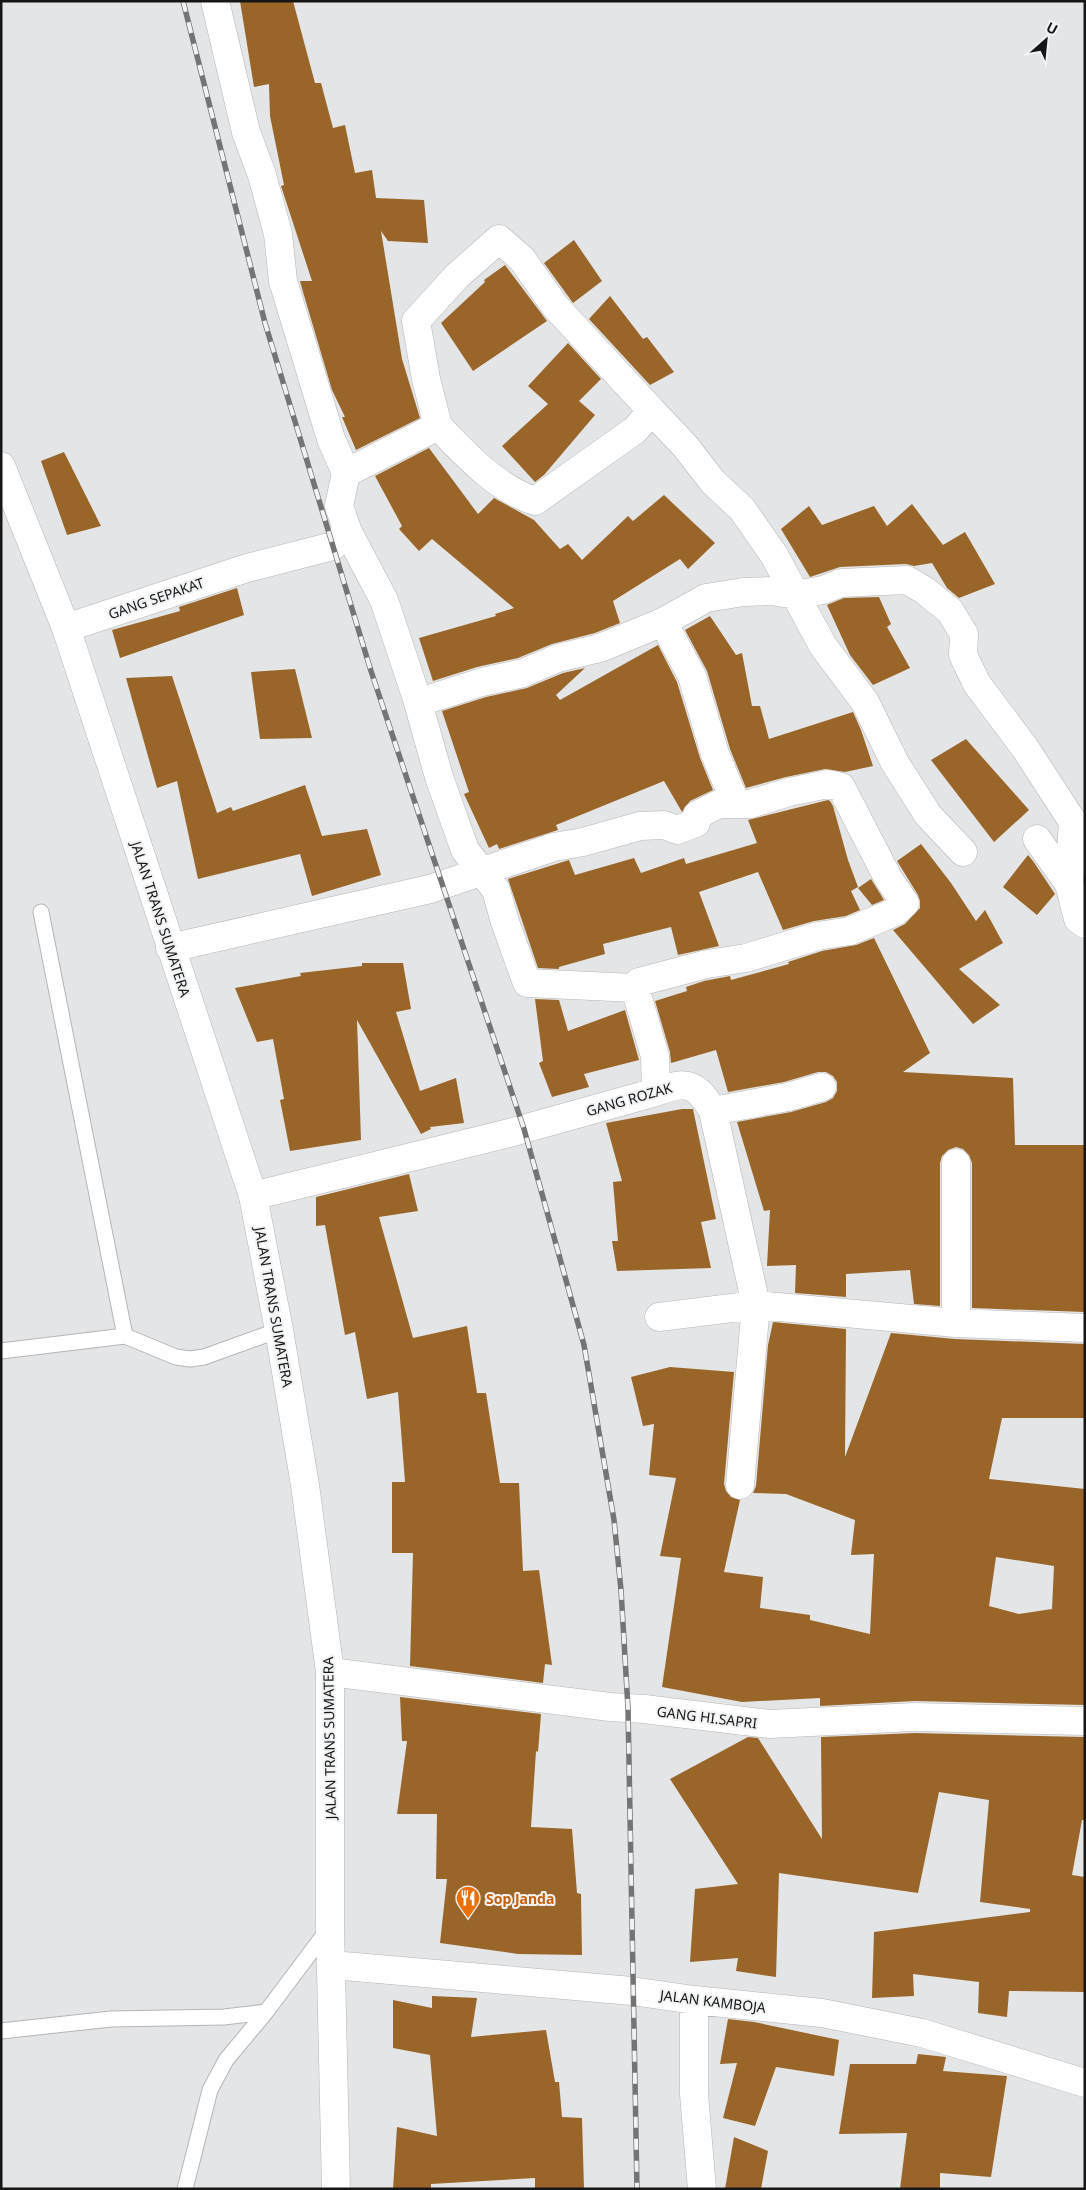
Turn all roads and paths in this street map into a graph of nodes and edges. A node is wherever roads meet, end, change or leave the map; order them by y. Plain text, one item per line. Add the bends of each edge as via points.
1 (215, 1) edge
2 (652, 411) junction
3 (438, 426) junction
4 (1, 466) edge
5 (346, 473) junction
6 (348, 532) junction
7 (796, 595) junction
8 (663, 622) junction
9 (66, 628) junction
10 (418, 699) junction
11 (736, 804) junction
12 (1037, 838) dead end
13 (963, 852) dead end
14 (484, 872) junction
15 (1069, 884) junction
16 (41, 912) dead end
17 (1085, 924) edge
18 (170, 948) junction
19 (635, 988) junction
20 (822, 1087) dead end
21 (656, 1092) junction
22 (713, 1111) junction
23 (956, 1163) dead end
24 (254, 1196) junction
25 (756, 1305) junction
26 (659, 1317) dead end
27 (956, 1323) junction
28 (1085, 1328) edge
29 (280, 1330) junction
30 (125, 1336) junction
31 (1, 1352) edge
32 (740, 1485) dead end
33 (330, 1672) junction
34 (1085, 1721) edge
35 (330, 1926) junction
36 (332, 1965) junction
37 (694, 2000) junction
38 (266, 2012) junction
39 (1, 2030) edge
40 (1085, 2083) edge
41 (185, 2189) edge
42 (336, 2189) edge
43 (702, 2189) edge

1 - 5 main road via 246,132 278,234 283,280 331,439
2 - 3 main road via 635,430 535,501 523,498 498,481
2 - 3 main road via 555,306 522,259 499,239 457,276 416,321
2 - 7 main road via 713,482 742,509 774,555
3 - 5 main road
4 - 9 main road, JALAN TRANS SUMATERA
5 - 6 main road via 339,506
6 - 9 main road, GANG SEPAKAT via 333,546 247,568
6 - 10 main road via 384,600
7 - 8 main road via 771,591 706,598
7 - 13 main road via 823,646 866,702 895,762 928,815
7 - 15 main road via 841,583 907,580 950,611 964,634 963,655 977,684 1025,748 1073,822
8 - 10 main road via 600,648
8 - 11 main road via 692,676 715,754
9 - 18 main road, JALAN TRANS SUMATERA
10 - 14 main road via 439,778 465,850
11 - 14 main road via 719,804 697,815 696,823 677,830 664,824 640,826 554,847
11 - 19 main road via 750,804 828,784 841,787 888,878 905,903 895,912 850,931 818,936 746,958 707,964 639,982
12 - 15 main road
14 - 18 main road via 430,889
14 - 19 main road via 496,890 527,983
15 - 17 main road via 1078,919
16 - 30 lane
18 - 24 main road, JALAN TRANS SUMATERA
19 - 21 main road via 656,1056
20 - 22 main road
21 - 22 main road, GANG ROZAK via 675,1084 685,1085 703,1094
21 - 24 main road, GANG ROZAK via 509,1133
22 - 25 main road, GANG ROZAK
23 - 27 main road
24 - 29 main road, JALAN TRANS SUMATERA
25 - 26 main road
25 - 27 main road
25 - 32 main road, GANG ROZAK
27 - 28 main road
29 - 30 lane via 190,1359 176,1357
29 - 33 main road, JALAN TRANS SUMATERA
30 - 31 lane
33 - 34 main road, GANG HI.SAPRI via 770,1724 915,1717
33 - 35 main road, JALAN TRANS SUMATERA
35 - 36 main road, JALAN TRANS SUMATERA
35 - 38 lane
36 - 37 main road, JALAN KAMBOJA via 632,1991
36 - 42 main road, JALAN TRANS SUMATERA
37 - 40 main road, JALAN KAMBOJA via 822,2013 922,2033
37 - 43 main road via 694,2094
38 - 39 lane via 224,2017 111,2019
38 - 41 lane via 226,2060 210,2090

